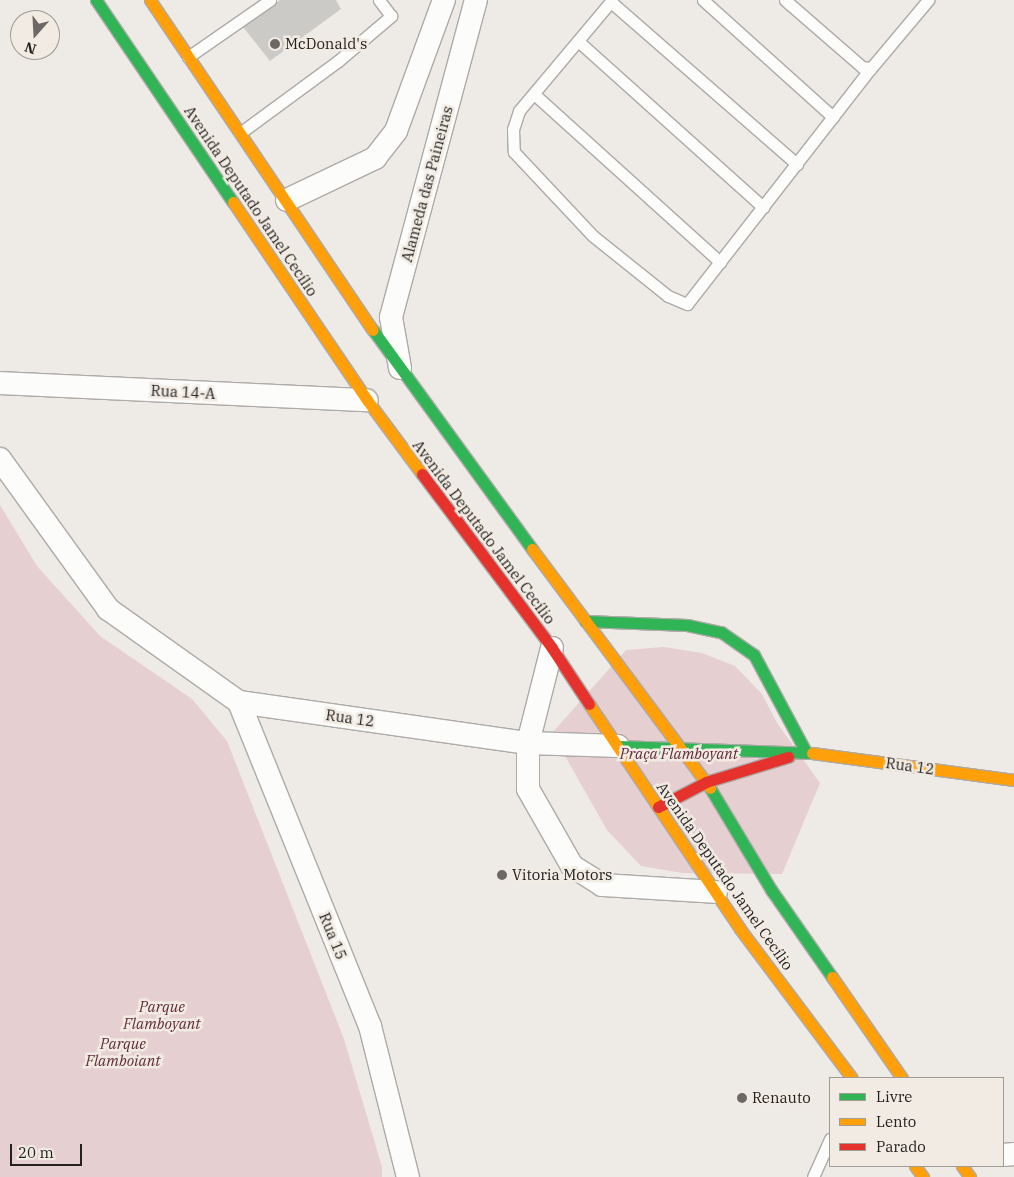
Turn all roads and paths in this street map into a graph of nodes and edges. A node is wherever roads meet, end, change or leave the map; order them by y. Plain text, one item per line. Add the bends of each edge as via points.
1 (96, 0) edge
2 (150, 0) edge
3 (270, 0) edge
4 (379, 0) edge
5 (444, 0) edge
6 (476, 0) edge
7 (703, 0) edge
8 (784, 0) edge
9 (928, 0) edge
10 (612, 1) edge
11 (578, 41) junction
12 (188, 57) junction
13 (871, 68) junction
14 (534, 94) junction
15 (834, 118) junction
16 (240, 133) junction
17 (798, 164) junction
18 (287, 200) junction
19 (764, 207) junction
20 (720, 262) junction
21 (400, 368) junction
22 (0, 383) edge
23 (367, 400) junction
24 (0, 459) edge
25 (585, 621) junction
26 (552, 648) junction
27 (239, 702) junction
28 (528, 744) junction
29 (618, 746) junction
30 (676, 746) junction
31 (806, 752) junction
32 (1014, 780) edge
33 (706, 782) junction
34 (658, 807) junction
35 (716, 892) junction
36 (851, 1077) edge
37 (901, 1077) edge
38 (829, 1141) edge
39 (408, 1177) edge
40 (813, 1177) edge

1 - 23 main road, Avenida Deputado Jamel Cecílio
2 - 12 main road, Avenida Deputado Jamel Cecílio
3 - 12 lane
4 - 16 lane via 391,16 338,61
5 - 18 street via 396,131 375,158
6 - 21 street, Alameda das Paineiras via 392,317
7 - 15 lane
8 - 13 lane via 862,67
9 - 13 lane
10 - 11 lane
10 - 17 lane
11 - 14 lane
11 - 19 lane
12 - 16 main road, Avenida Deputado Jamel Cecílio
13 - 15 lane
14 - 20 lane
14 - 20 lane via 519,111 513,129 514,152 594,236 668,296 687,304
15 - 17 lane
16 - 18 main road, Avenida Deputado Jamel Cecílio
17 - 19 lane
18 - 21 main road, Avenida Deputado Jamel Cecílio
19 - 20 lane
21 - 25 main road, Avenida Deputado Jamel Cecílio
22 - 23 street, Rua 14-A
23 - 26 main road, Avenida Deputado Jamel Cecílio
24 - 27 street, Rua 12 via 108,609
25 - 30 main road, Avenida Deputado Jamel Cecílio
25 - 31 main road via 687,625 721,632 754,655
26 - 28 street
26 - 29 main road, Avenida Deputado Jamel Cecílio
27 - 28 street, Rua 12
27 - 39 street, Rua 15 via 370,1026
28 - 29 street, Rua 12
28 - 35 street via 528,789 572,866 602,885
29 - 30 main road, Rua 12
29 - 34 main road, Avenida Deputado Jamel Cecílio
30 - 31 main road, Rua 12
30 - 33 main road, Avenida Deputado Jamel Cecílio
31 - 32 main road, Rua 12
31 - 33 main road, Rua 12
33 - 34 main road, Rua 12
33 - 37 main road, Avenida Deputado Jamel Cecílio via 772,891
34 - 35 main road, Avenida Deputado Jamel Cecílio
35 - 36 main road, Avenida Deputado Jamel Cecílio
38 - 40 lane

